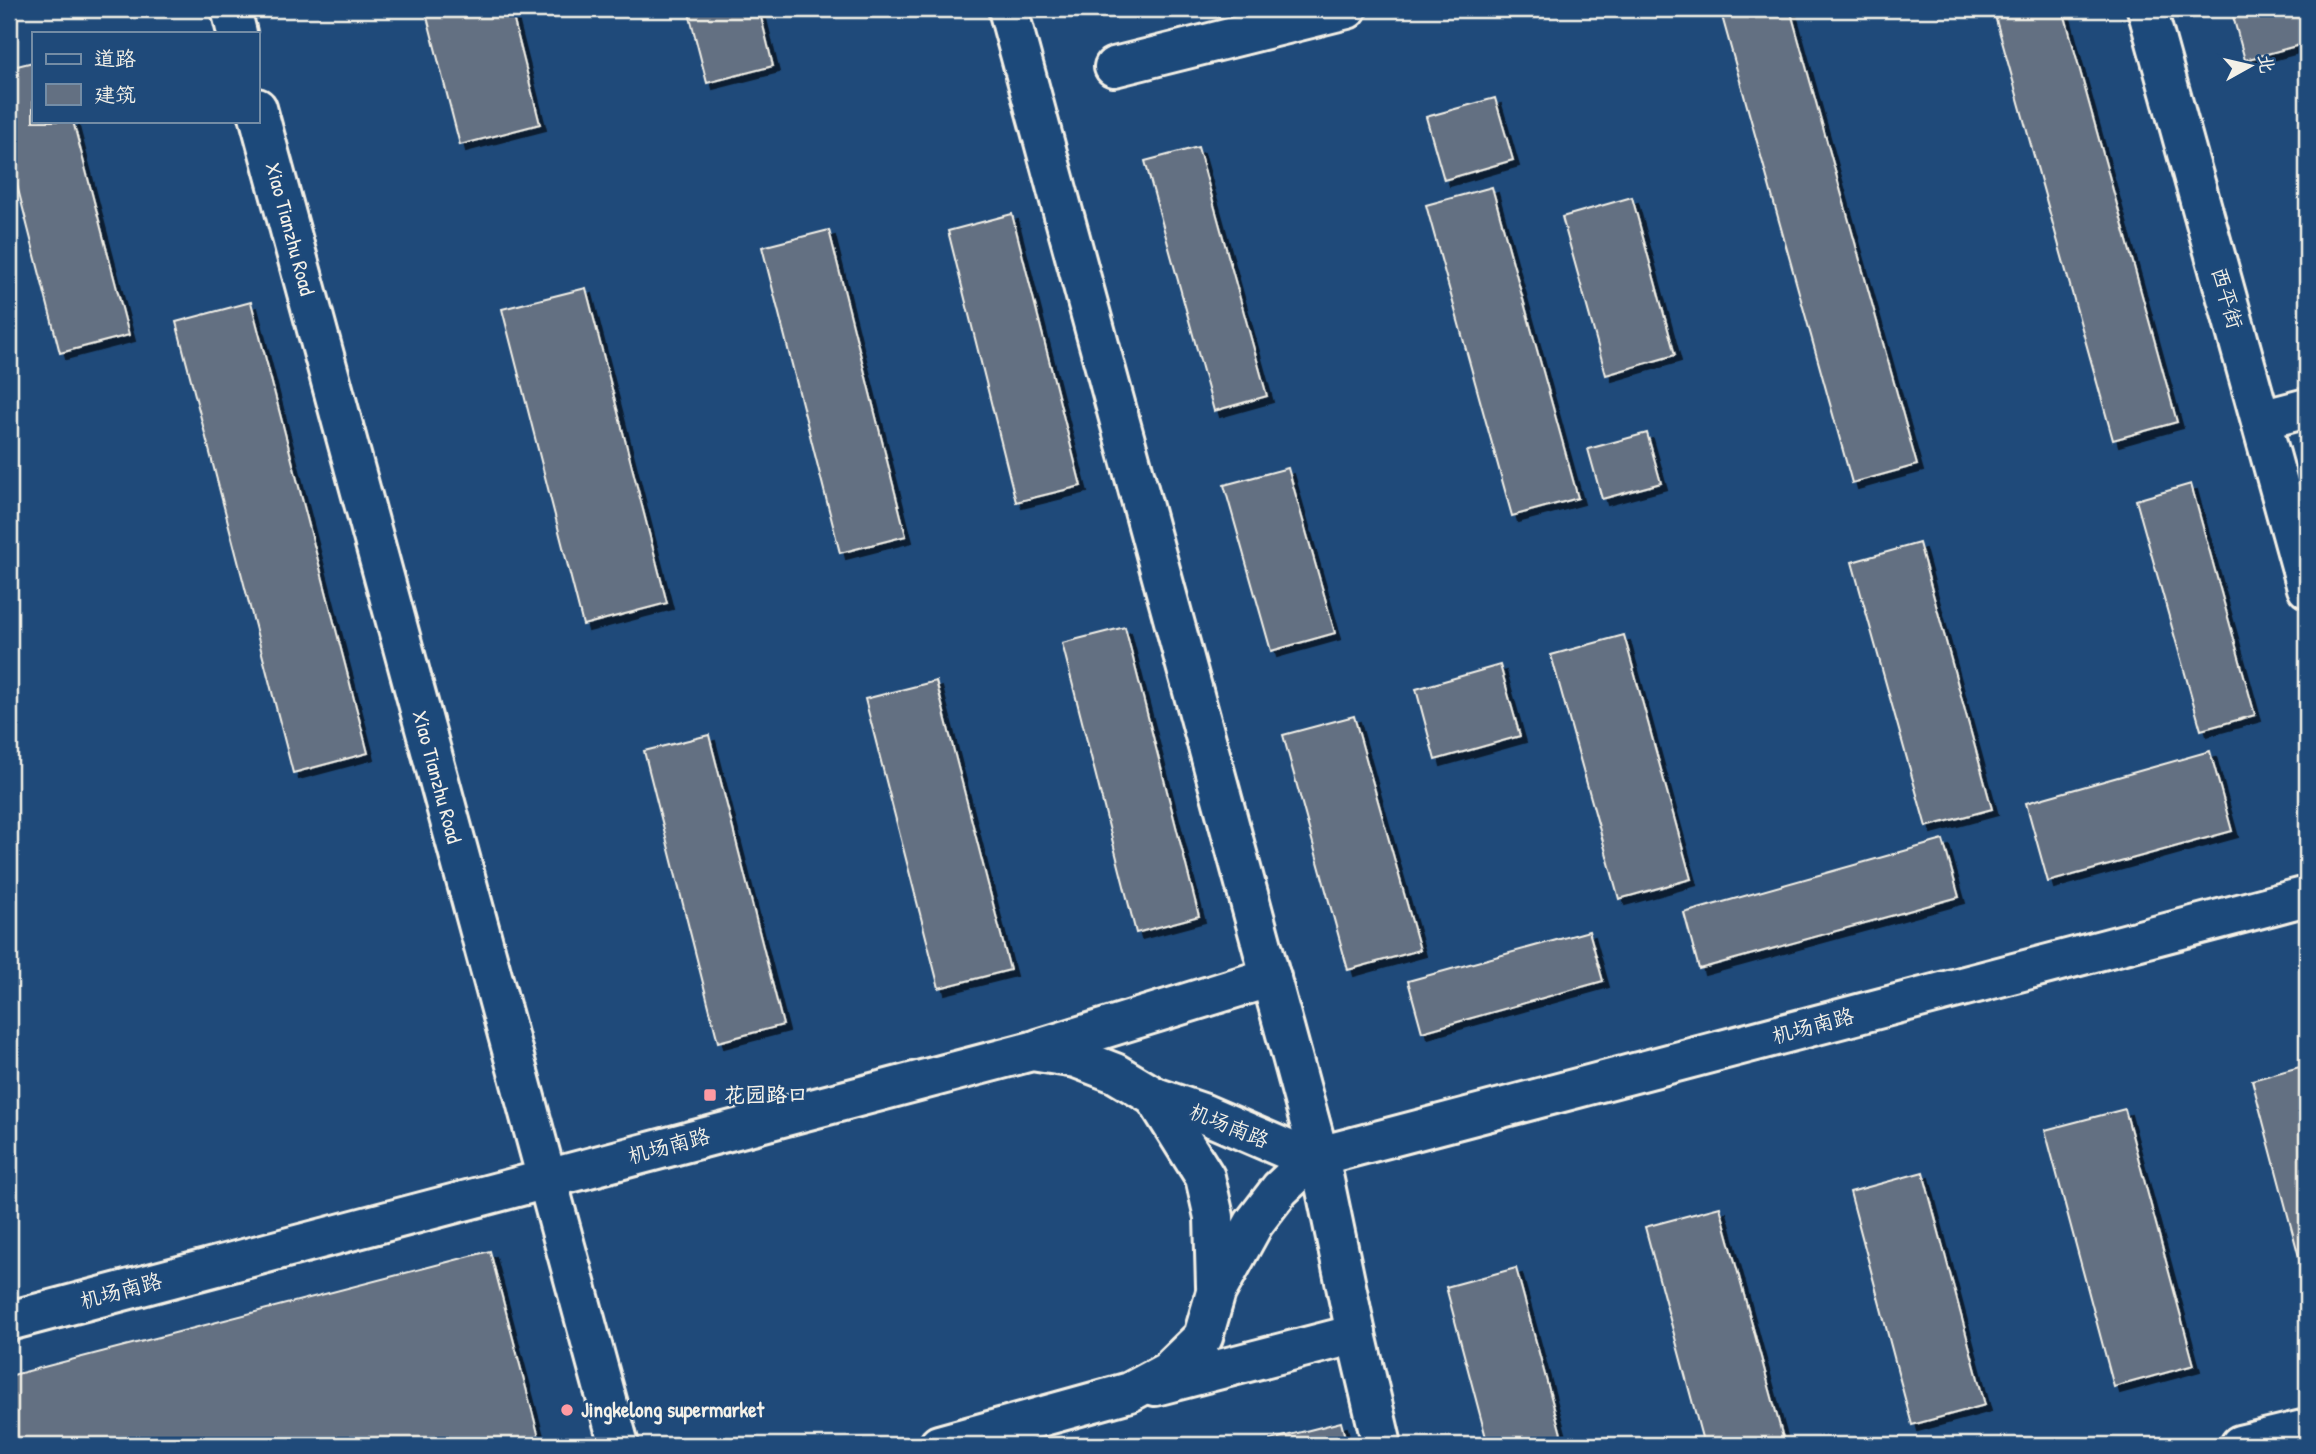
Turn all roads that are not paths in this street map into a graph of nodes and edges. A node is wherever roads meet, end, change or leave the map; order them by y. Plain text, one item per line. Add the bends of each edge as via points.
1 (231, 9) edge
2 (1008, 9) edge
3 (1348, 9) edge
4 (2147, 9) edge
5 (237, 32) edge
6 (1114, 67) dead end
7 (259, 115) edge
8 (2307, 408) edge
9 (2261, 420) junction
10 (2307, 588) edge
11 (2307, 896) edge
12 (1271, 977) junction
13 (1032, 1051) junction
14 (1155, 1097) junction
15 (1319, 1156) junction
16 (545, 1178) junction
17 (1216, 1292) junction
18 (9, 1321) edge
19 (1356, 1334) junction
20 (1130, 1392) junction
21 (2307, 1429) edge
22 (619, 1445) edge
23 (939, 1445) edge
24 (1382, 1445) edge
25 (2240, 1445) edge

1 - 5 street
2 - 12 street
3 - 6 street
4 - 9 street, 西平街
7 - 16 street, Xiao Tianzhu Road
8 - 9 street
9 - 10 street, 西平街
11 - 15 street, 机场南路
12 - 13 street
12 - 15 street
13 - 14 street, 机场南路 via 1076,1058 1115,1073
13 - 16 street, 机场南路
14 - 15 street, 机场南路 via 1288,1150
14 - 17 street via 1205,1177 1214,1217
15 - 17 street, 机场南路 via 1280,1189 1254,1223
15 - 19 street
16 - 18 street, 机场南路
16 - 22 street, Xiao Tianzhu Road
17 - 20 street, 机场南路 via 1203,1337 1167,1372
19 - 20 street
19 - 24 street
20 - 23 street, 机场南路
21 - 25 street

